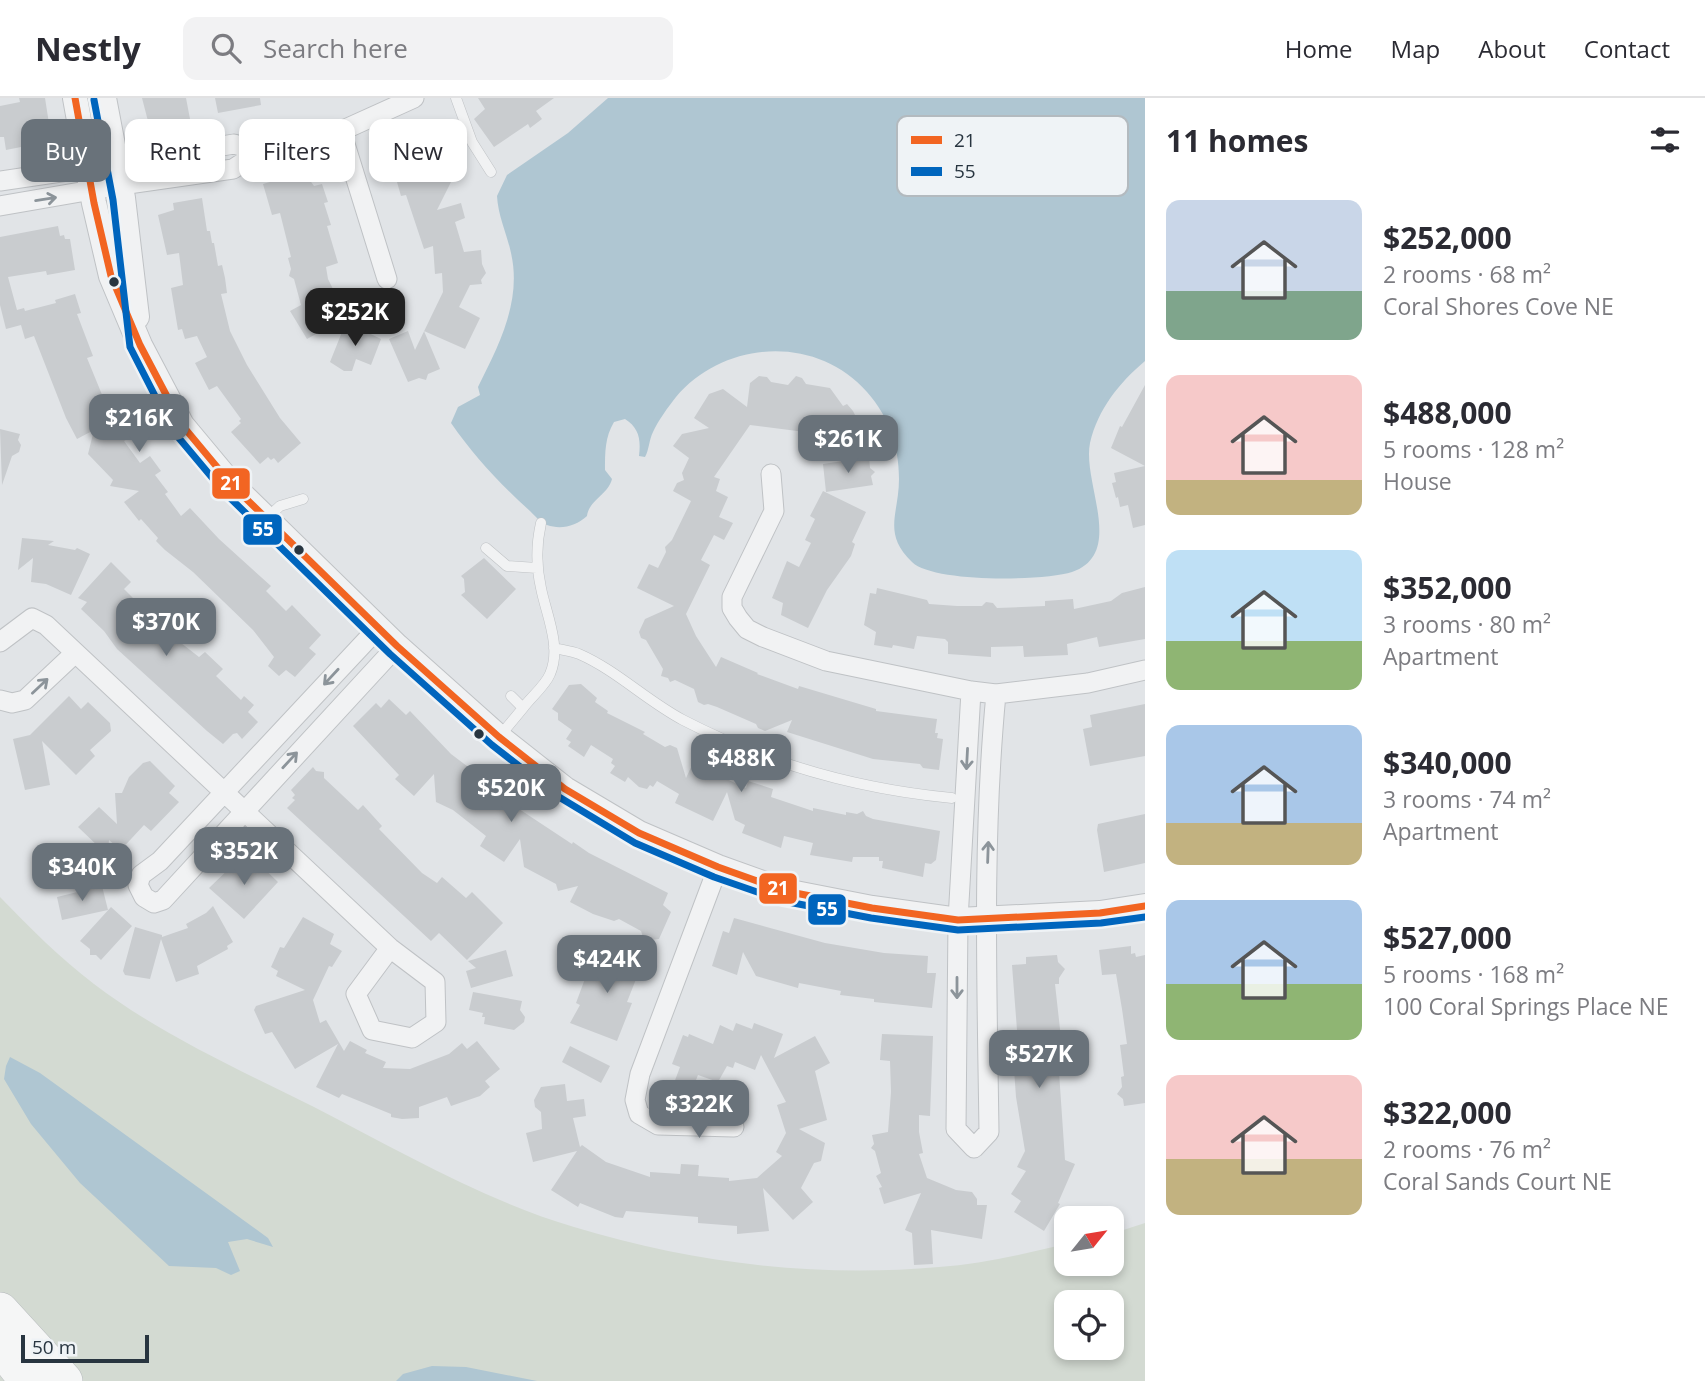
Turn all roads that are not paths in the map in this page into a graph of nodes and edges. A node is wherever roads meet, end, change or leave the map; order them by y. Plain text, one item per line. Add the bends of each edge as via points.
1 (75, 98) edge
2 (104, 98) edge
3 (414, 98) edge
4 (456, 98) edge
5 (79, 119) edge
6 (355, 125) edge
7 (239, 146) edge
8 (491, 172) dead end
9 (119, 174) junction
10 (111, 176) edge
11 (355, 176) edge
12 (0, 181) edge
13 (21, 181) edge
14 (83, 182) edge
15 (90, 182) edge
16 (0, 206) edge
17 (387, 279) dead end
18 (140, 345) junction
19 (771, 474) dead end
20 (303, 499) dead end
21 (266, 518) junction
22 (541, 523) dead end
23 (486, 548) dead end
24 (537, 568) junction
25 (378, 628) junction
26 (0, 642) edge
27 (397, 646) junction
28 (554, 648) junction
29 (74, 654) junction
30 (1145, 670) edge
31 (971, 691) junction
32 (996, 694) junction
33 (511, 696) dead end
34 (0, 700) edge
35 (523, 708) junction
36 (499, 737) junction
37 (224, 793) junction
38 (952, 798) dead end
39 (244, 810) junction
40 (718, 867) junction
41 (1145, 906) edge
42 (958, 920) junction
43 (986, 920) junction
44 (390, 948) junction
45 (734, 1127) dead end
46 (0, 1311) edge
47 (0, 1349) edge
48 (0, 1373) edge
49 (7, 1381) edge
50 (25, 1381) edge
51 (64, 1381) edge

1 - 5 street
2 - 9 street
3 - 6 street
4 - 8 lane via 472,142
7 - 9 street
9 - 10 street
9 - 18 street
11 - 17 street
12 - 13 street
16 -> 14 street
15 - 18 street via 111,276
18 - 21 street via 182,425
19 - 31 street via 774,511 732,597 732,608 747,629 826,661
20 - 21 lane via 280,506
21 - 25 street
22 - 24 lane
23 - 24 lane via 508,566
24 - 28 lane
25 - 27 street
25 -> 37 street
26 - 29 street via 32,618 46,625
27 - 36 street
39 -> 27 street
28 - 35 lane via 550,675
28 - 38 lane via 579,654 680,718 755,753 818,775
34 -> 29 street via 24,700
29 - 37 street
30 - 32 street via 1088,683
31 - 32 street
31 -> 42 street
43 -> 32 street
33 - 35 lane
35 - 36 lane
36 - 40 street via 565,789 639,833
37 - 39 street
37 - 39 street via 141,875 138,885 144,897 155,903 163,900
39 - 44 street
40 - 42 street via 785,891
40 - 45 street via 640,1073 635,1100 639,1114 658,1125
41 - 43 street
42 - 43 street
42 -> 43 street via 956,1129 975,1148 989,1132
44 - 44 street via 435,982 436,1021 412,1038 372,1030 356,995
46 - 51 highway
47 - 50 main road
48 - 49 main road

